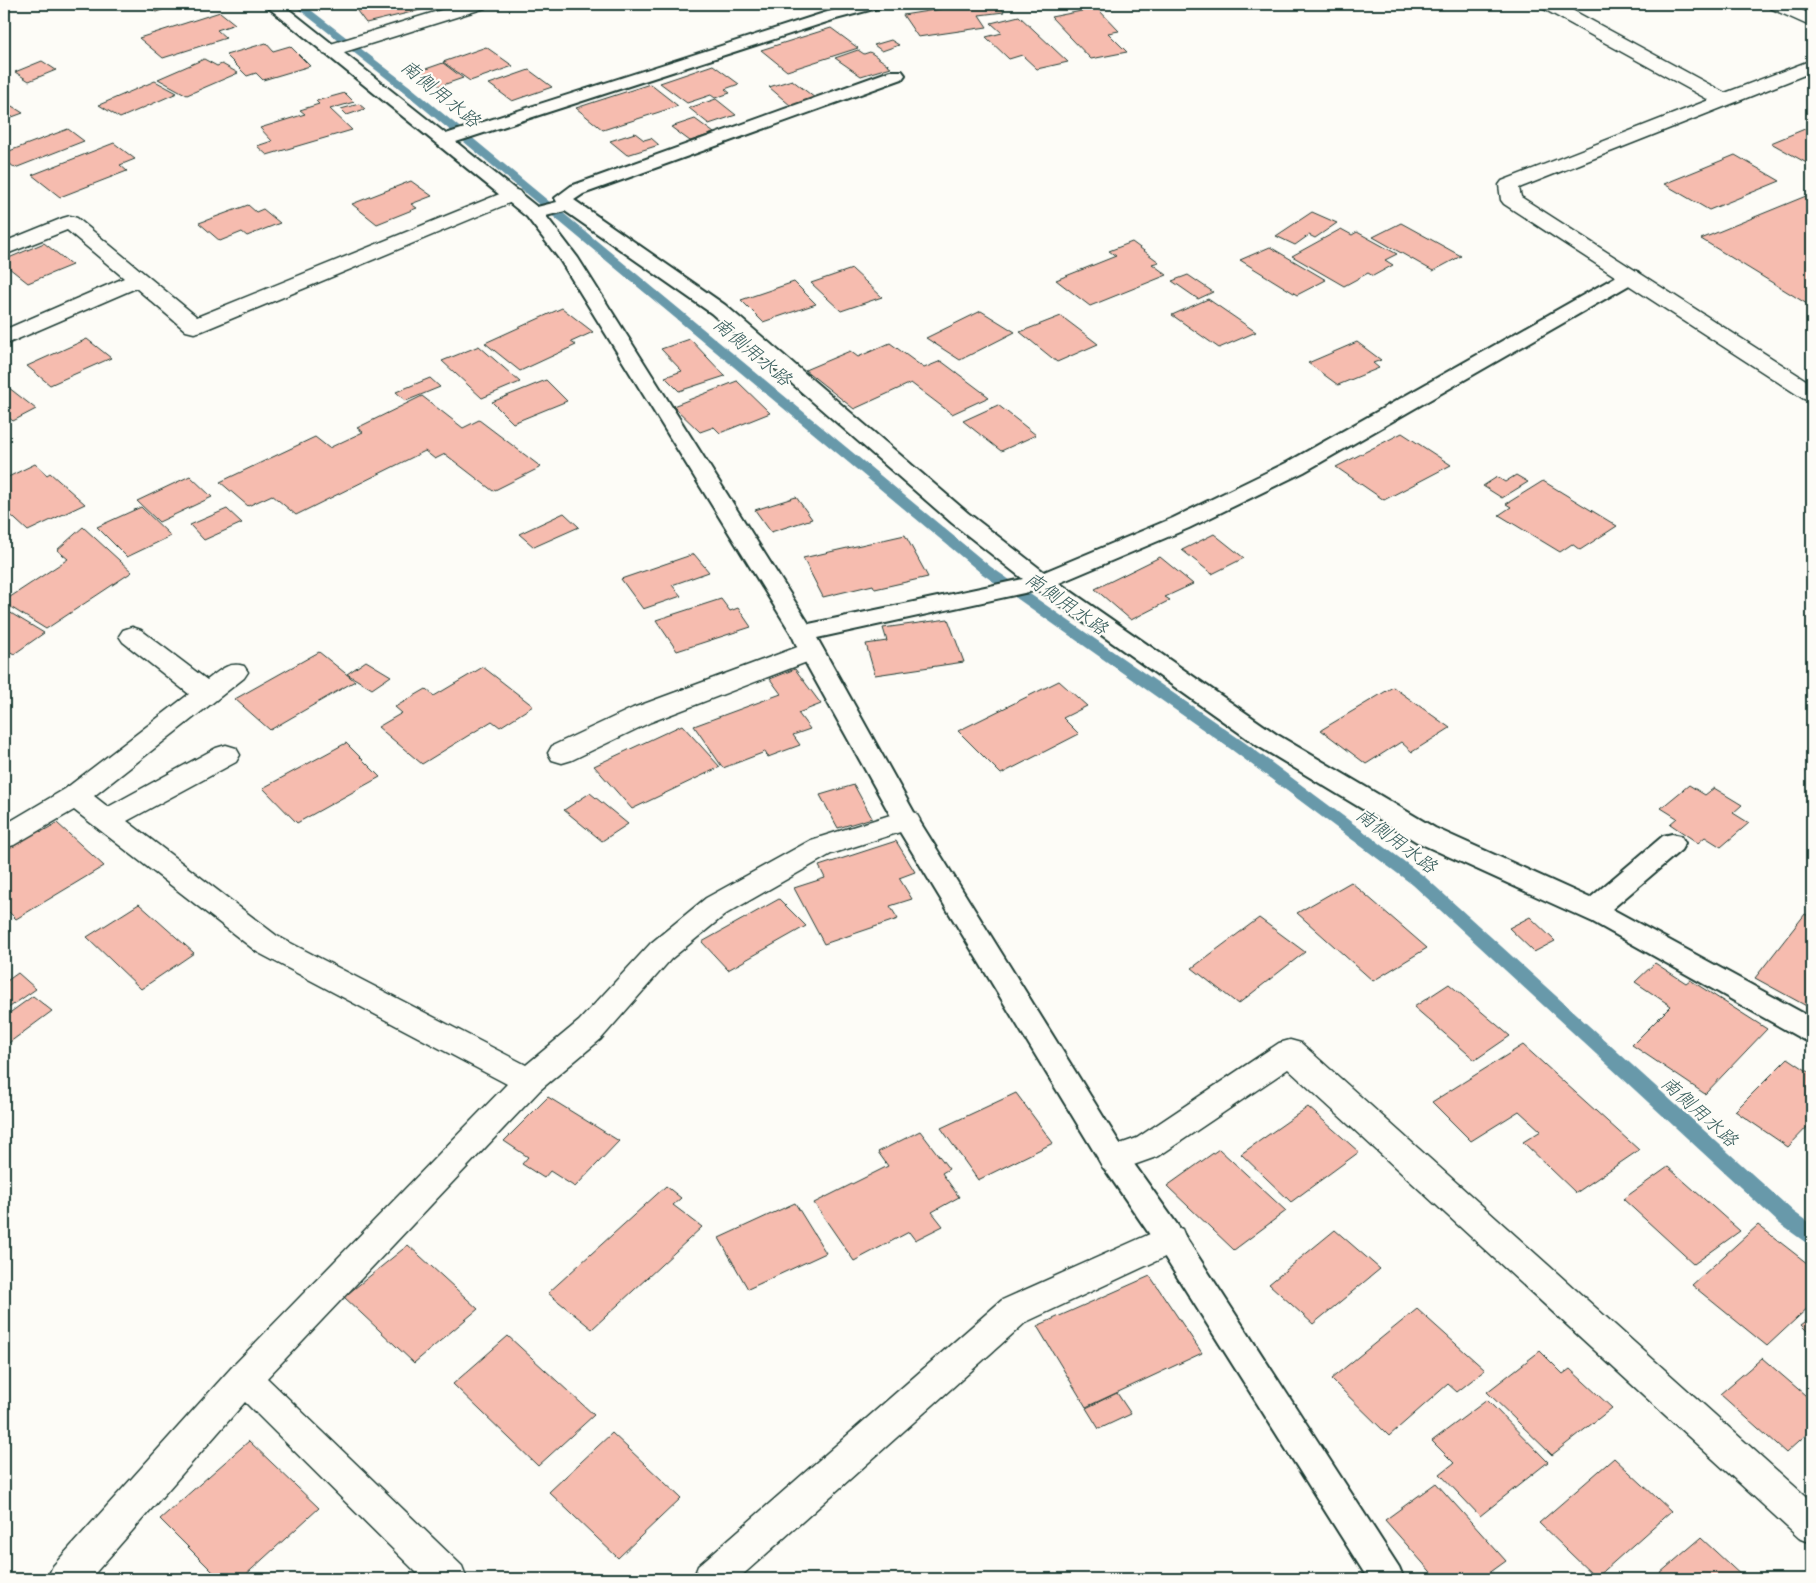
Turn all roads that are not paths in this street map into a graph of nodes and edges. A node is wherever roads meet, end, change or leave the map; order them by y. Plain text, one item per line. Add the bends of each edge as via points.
1 (272, 4) edge
2 (480, 4) edge
3 (875, 4) edge
4 (1548, 4) edge
5 (1776, 4) edge
6 (1812, 22) edge
7 (331, 50) junction
8 (1812, 66) edge
9 (896, 75) dead end
10 (1725, 101) junction
11 (444, 140) junction
12 (512, 195) junction
13 (568, 205) junction
14 (534, 213) junction
15 (4, 249) edge
16 (1631, 276) junction
17 (138, 280) junction
18 (4, 338) edge
19 (1812, 394) edge
20 (1042, 582) junction
21 (132, 636) dead end
22 (807, 642) junction
23 (235, 672) dead end
24 (207, 694) junction
25 (562, 753) dead end
26 (226, 755) dead end
27 (76, 796) junction
28 (107, 820) junction
29 (906, 820) junction
30 (4, 838) edge
31 (1672, 843) dead end
32 (1592, 911) junction
33 (1812, 1031) edge
34 (529, 1081) junction
35 (1114, 1159) junction
36 (1170, 1239) junction
37 (244, 1378) junction
38 (1812, 1526) edge
39 (66, 1579) edge
40 (449, 1579) edge
41 (711, 1579) edge
42 (1388, 1579) edge

1 - 7 lane
2 - 7 street
3 - 11 lane
4 - 10 street
5 - 6 street
7 - 11 lane
8 - 10 street
9 - 13 lane via 578,190 564,198
10 - 16 street via 1509,185 1511,200
11 - 12 lane
12 - 14 lane
12 - 17 street via 194,326
13 - 14 lane
13 - 20 lane via 718,309 960,518
14 - 22 lane via 568,258
15 - 17 street via 70,222
16 - 19 street
16 - 20 lane via 1296,467 1181,523
17 - 18 street
20 - 22 lane
20 - 32 lane via 1267,740 1426,835
21 - 24 street
22 - 25 street
22 - 29 lane
23 - 24 street
24 - 27 street
26 - 28 street
27 - 28 street
27 - 30 street
28 - 34 street via 267,944
29 - 34 street via 821,847 716,906 661,951 590,1030
29 - 35 lane
31 - 32 lane
32 - 33 lane
34 - 37 street
35 - 36 lane
35 - 38 street via 1148,1147 1290,1052
36 - 41 street via 1014,1311
36 - 42 lane
37 - 39 street
37 - 40 street

